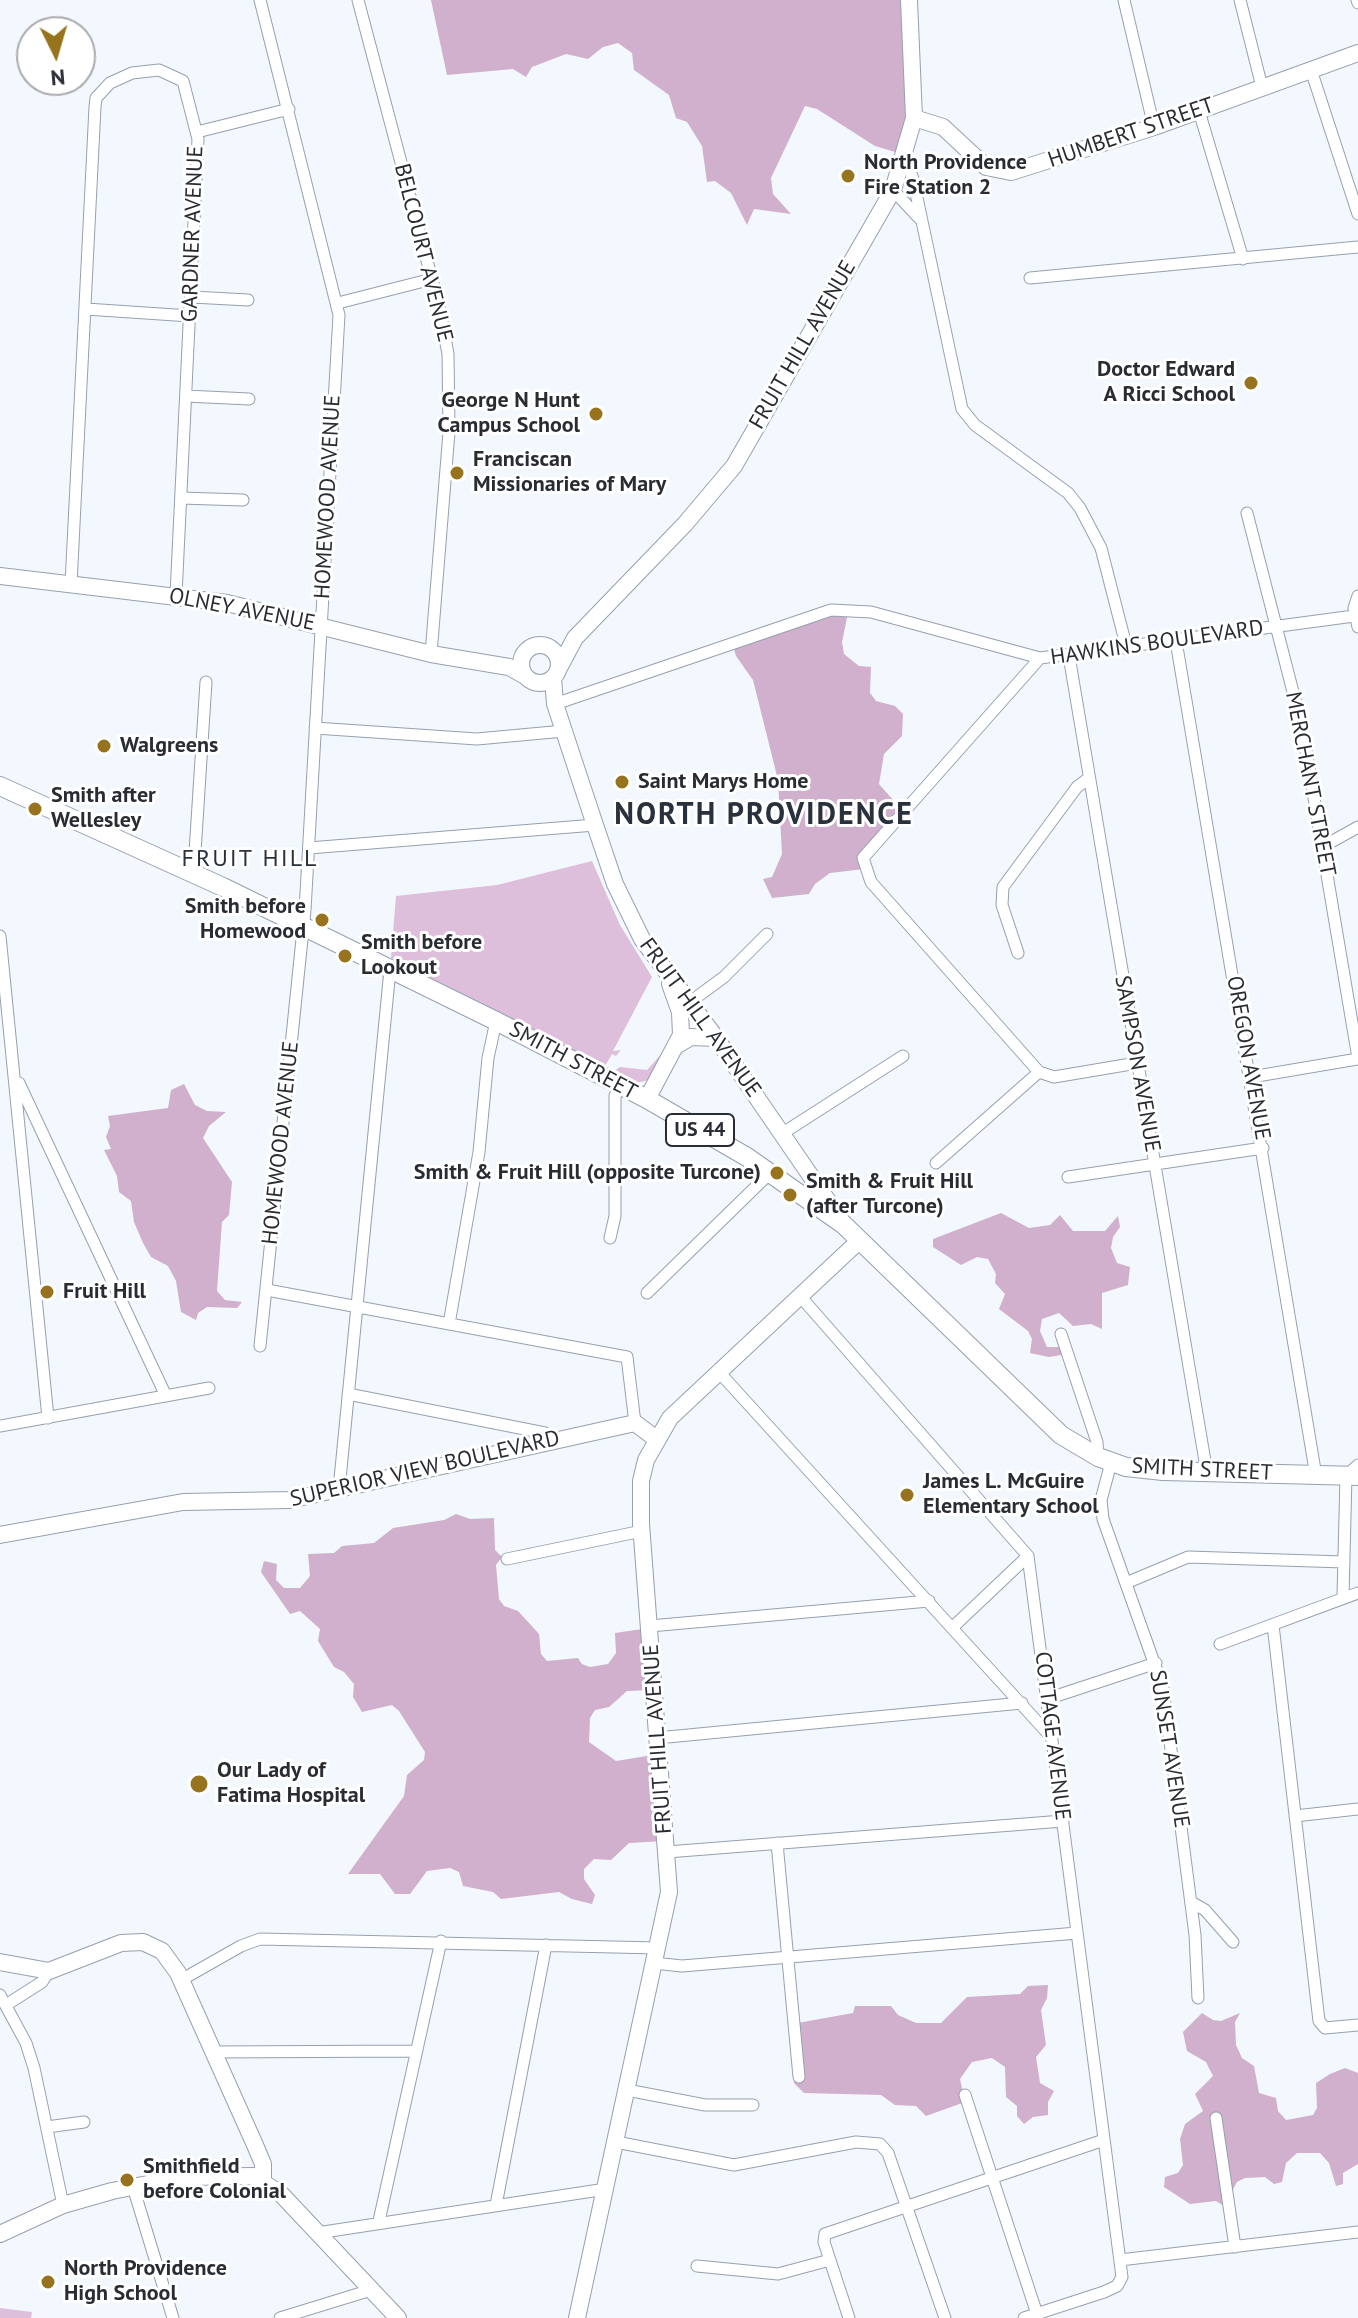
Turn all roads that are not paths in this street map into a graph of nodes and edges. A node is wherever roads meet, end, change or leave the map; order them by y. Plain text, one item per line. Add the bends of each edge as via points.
1 (260, 0) edge
2 (358, 0) edge
3 (909, 0) edge
4 (1124, 0) edge
5 (1240, 0) edge
6 (1358, 53) edge
7 (1311, 70) junction
8 (1262, 87) junction
9 (289, 109) junction
10 (1199, 111) junction
11 (914, 118) junction
12 (1154, 127) junction
13 (197, 132) junction
14 (905, 159) junction
15 (893, 190) junction
16 (1358, 214) edge
17 (919, 218) junction
18 (1358, 247) edge
19 (1243, 259) junction
20 (1030, 278) dead end
21 (432, 279) junction
22 (192, 297) junction
23 (248, 300) dead end
24 (338, 303) junction
25 (86, 309) junction
26 (190, 316) junction
27 (186, 396) junction
28 (249, 399) dead end
29 (181, 498) junction
30 (243, 500) dead end
31 (1247, 513) dead end
32 (0, 576) edge
33 (71, 584) junction
34 (176, 595) junction
35 (1358, 596) edge
36 (1356, 622) edge
37 (321, 626) junction
38 (1277, 626) junction
39 (575, 638) junction
40 (1176, 641) junction
41 (540, 647) junction
42 (1127, 649) junction
43 (431, 654) junction
44 (1069, 656) junction
45 (1040, 658) junction
46 (480, 661) junction
47 (544, 676) junction
48 (206, 682) dead end
49 (555, 704) junction
50 (315, 728) junction
51 (564, 731) junction
52 (1089, 778) junction
53 (0, 786) edge
54 (595, 825) junction
55 (1358, 827) edge
56 (1322, 847) junction
57 (309, 848) junction
58 (186, 869) junction
59 (304, 927) junction
60 (767, 934) dead end
61 (0, 936) edge
62 (1018, 953) dead end
63 (390, 970) junction
64 (666, 974) junction
65 (690, 1002) junction
66 (496, 1021) junction
67 (716, 1038) junction
68 (679, 1044) junction
69 (903, 1056) dead end
70 (1358, 1058) edge
71 (1137, 1063) junction
72 (1039, 1072) junction
73 (15, 1075) junction
74 (1251, 1077) junction
75 (620, 1085) junction
76 (647, 1099) junction
77 (783, 1133) junction
78 (1263, 1148) junction
79 (936, 1163) dead end
80 (1154, 1164) junction
81 (770, 1173) junction
82 (1068, 1177) dead end
83 (844, 1225) junction
84 (610, 1238) dead end
85 (860, 1240) junction
86 (267, 1290) junction
87 (647, 1293) dead end
88 (800, 1296) junction
89 (357, 1307) junction
90 (449, 1324) junction
91 (1061, 1334) dead end
92 (260, 1346) dead end
93 (719, 1372) junction
94 (209, 1388) dead end
95 (348, 1394) junction
96 (166, 1396) junction
97 (48, 1418) junction
98 (635, 1423) junction
99 (0, 1426) edge
100 (655, 1438) junction
101 (557, 1439) junction
102 (1104, 1460) junction
103 (1207, 1473) junction
104 (1354, 1473) edge
105 (1316, 1476) junction
106 (339, 1489) junction
107 (642, 1531) junction
108 (0, 1535) edge
109 (1028, 1556) junction
110 (507, 1559) dead end
111 (1344, 1562) junction
112 (1126, 1583) junction
113 (1358, 1593) edge
114 (1343, 1596) junction
115 (929, 1601) junction
116 (1273, 1625) junction
117 (650, 1626) junction
118 (953, 1627) junction
119 (1220, 1644) dead end
120 (1156, 1663) junction
121 (1047, 1699) junction
122 (1022, 1703) junction
123 (657, 1738) junction
124 (1052, 1738) junction
125 (1358, 1809) edge
126 (1295, 1816) junction
127 (1063, 1821) junction
128 (777, 1843) junction
129 (667, 1852) junction
130 (1191, 1902) junction
131 (1077, 1933) junction
132 (441, 1941) junction
133 (1233, 1942) dead end
134 (546, 1945) junction
135 (656, 1956) junction
136 (786, 1957) junction
137 (0, 1962) edge
138 (49, 1971) junction
139 (181, 1980) junction
140 (1198, 1998) dead end
141 (3, 2000) edge
142 (1358, 2025) edge
143 (415, 2051) junction
144 (213, 2052) junction
145 (799, 2077) dead end
146 (627, 2090) junction
147 (965, 2095) dead end
148 (753, 2105) dead end
149 (1216, 2118) dead end
150 (84, 2122) dead end
151 (47, 2127) junction
152 (1104, 2140) junction
153 (616, 2142) junction
154 (990, 2176) junction
155 (263, 2180) junction
156 (133, 2187) junction
157 (606, 2189) junction
158 (63, 2205) junction
159 (496, 2205) junction
160 (907, 2205) junction
161 (379, 2221) junction
162 (1358, 2232) edge
163 (317, 2233) junction
164 (0, 2234) edge
165 (1235, 2247) junction
166 (830, 2260) junction
167 (1120, 2260) junction
168 (697, 2266) dead end
169 (371, 2290) junction
170 (1037, 2314) junction
171 (173, 2318) edge
172 (280, 2318) edge
173 (398, 2318) edge
174 (577, 2318) edge
175 (849, 2318) edge
176 (945, 2318) edge
177 (1024, 2318) edge

1 - 9 street, HOMEWOOD AVENUE
2 - 21 street, BELCOURT AVENUE
3 - 11 street, FRUIT HILL AVENUE
4 - 12 street
5 - 8 street
6 - 7 street, HUMBERT STREET
7 - 8 street, HUMBERT STREET
7 - 16 street
8 - 10 street, HUMBERT STREET
9 - 13 street
9 - 24 street, HOMEWOOD AVENUE
10 - 12 street, HUMBERT STREET
10 - 19 street
11 - 12 street, HUMBERT STREET via 935,122 978,162 1004,172
11 - 14 street, FRUIT HILL AVENUE
13 - 22 street, GARDNER AVENUE
13 - 25 street, GARDNER AVENUE via 186,87 159,70 110,83 96,98
14 - 15 street, FRUIT HILL AVENUE
14 - 17 street
15 - 17 street
15 - 39 street, FRUIT HILL AVENUE via 734,466
17 - 42 street via 962,409 1080,508 1101,548
18 - 19 street
19 - 20 street
21 - 24 street
21 - 43 street, BELCOURT AVENUE via 450,379
22 - 23 street
22 - 26 street, GARDNER AVENUE
24 - 37 street, HOMEWOOD AVENUE
25 - 26 street
25 - 33 street
26 - 27 street, GARDNER AVENUE
27 - 28 street
27 - 29 street, GARDNER AVENUE
29 - 30 street
29 - 34 street, GARDNER AVENUE
31 - 38 street, MERCHANT STREET
32 - 33 street, OLNEY AVENUE
33 - 34 street, OLNEY AVENUE
34 - 37 street, OLNEY AVENUE
35 - 36 street
36 - 38 street, HAWKINS BOULEVARD
37 - 43 street, OLNEY AVENUE
37 - 50 street, HOMEWOOD AVENUE
38 - 40 street, HAWKINS BOULEVARD
38 - 56 street, MERCHANT STREET via 1302,727
39 - 41 street, FRUIT HILL AVENUE
39 - 47 street, FRUIT HILL AVENUE
40 - 42 street, HAWKINS BOULEVARD
40 - 74 street, OREGON AVENUE
41 - 46 street, OLNEY AVENUE
41 - 47 street via 558,658
41 - 47 street via 521,662
42 - 44 street, HAWKINS BOULEVARD
43 - 46 street, OLNEY AVENUE
44 - 45 street, HAWKINS BOULEVARD
44 - 52 street, SAMPSON AVENUE
45 - 49 street via 871,612 831,610
45 - 72 street, HAWKINS BOULEVARD via 862,864 871,882
46 - 47 street, OLNEY AVENUE
47 - 49 street, FRUIT HILL AVENUE
48 - 58 street via 195,852
49 - 51 street, FRUIT HILL AVENUE
50 - 51 street via 477,739
50 - 57 street, HOMEWOOD AVENUE
51 - 54 street, FRUIT HILL AVENUE
52 - 62 street via 1010,877 1001,897
52 - 71 street, SAMPSON AVENUE
53 - 58 main road, SMITH STREET / US 44
54 - 57 street
54 - 64 street, FRUIT HILL AVENUE via 630,916
55 - 56 street
56 - 70 street, MERCHANT STREET
57 - 59 street, HOMEWOOD AVENUE
58 - 59 main road, SMITH STREET / US 44
59 - 63 main road, SMITH STREET / US 44
59 - 86 street, HOMEWOOD AVENUE
60 - 65 street
61 - 73 street
63 - 66 main road, SMITH STREET / US 44
63 - 89 street
64 - 65 street, FRUIT HILL AVENUE
64 - 68 street via 680,1012
65 - 67 street, FRUIT HILL AVENUE
66 - 75 main road, SMITH STREET / US 44
66 - 90 street
67 - 68 street via 691,1037
67 - 77 street, FRUIT HILL AVENUE
68 - 76 street
69 - 77 street
70 - 74 street
71 - 72 street via 1054,1077
71 - 80 street, SAMPSON AVENUE
72 - 79 street
73 - 96 street
73 - 97 street
74 - 78 street, OREGON AVENUE
75 - 76 main road, SMITH STREET / US 44
75 - 84 street via 615,1096 615,1216
76 - 81 main road, SMITH STREET / US 44
77 - 83 street, FRUIT HILL AVENUE
78 - 80 street
78 - 105 street, OREGON AVENUE
80 - 82 street
80 - 103 street, SAMPSON AVENUE
81 - 83 main road, SMITH STREET / US 44
81 - 87 street
83 - 85 main road, SMITH STREET / US 44
85 - 88 street, FRUIT HILL AVENUE
85 - 102 main road, SMITH STREET / US 44 via 1061,1435
86 - 89 street
86 - 92 street, HOMEWOOD AVENUE
88 - 93 street, FRUIT HILL AVENUE
88 - 109 street
89 - 90 street
89 - 95 street
90 - 98 street via 627,1357
91 - 102 street
93 - 100 street, FRUIT HILL AVENUE
93 - 115 street
94 - 96 street
95 - 101 street
95 - 106 street
96 - 97 street
97 - 99 street
98 - 100 street
98 - 101 street, SUPERIOR VIEW BOULEVARD
100 - 107 street, FRUIT HILL AVENUE via 641,1481
101 - 106 street, SUPERIOR VIEW BOULEVARD
102 - 103 main road, SMITH STREET / US 44 via 1141,1469
102 - 112 street, SUNSET AVENUE via 1101,1508
103 - 105 main road, SMITH STREET / US 44
104 - 105 main road, SMITH STREET / US 44
104 - 111 street
106 - 108 street, SUPERIOR VIEW BOULEVARD via 277,1502 183,1502
107 - 110 street
107 - 117 street, FRUIT HILL AVENUE
109 - 118 street
109 - 121 street, COTTAGE AVENUE
111 - 112 street via 1188,1557
111 - 114 street
112 - 120 street, SUNSET AVENUE
113 - 114 street
114 - 116 street
115 - 117 street
115 - 118 street
116 - 119 street
116 - 126 street
117 - 123 street, FRUIT HILL AVENUE
118 - 122 street
120 - 121 street
120 - 130 street, SUNSET AVENUE via 1169,1719
121 - 124 street, COTTAGE AVENUE
122 - 123 street
122 - 124 street
123 - 129 street, FRUIT HILL AVENUE
124 - 127 street, COTTAGE AVENUE
125 - 126 street
126 - 142 street via 1321,2025
127 - 128 street
127 - 131 street, COTTAGE AVENUE
128 - 129 street
128 - 136 street
129 - 135 street, FRUIT HILL AVENUE via 668,1904
130 - 133 street
130 - 140 street, SUNSET AVENUE
131 - 136 street
131 - 152 street, COTTAGE AVENUE
132 - 134 street
132 - 139 street via 260,1939
132 - 143 street
134 - 135 street
134 - 159 street
135 - 136 street via 682,1966
135 - 146 street, FRUIT HILL AVENUE
136 - 145 street
137 - 138 street
138 - 139 street via 121,1943 143,1942 162,1951
138 - 141 street via 42,1982
139 - 144 street
141 - 151 street via 26,2043
143 - 144 street
143 - 161 street
144 - 155 street via 263,2164
146 - 148 street via 705,2105
146 - 153 street, FRUIT HILL AVENUE
147 - 154 street
149 - 165 street
150 - 151 street
151 - 158 street
152 - 154 street
152 - 167 street, COTTAGE AVENUE
153 - 157 street, FRUIT HILL AVENUE
153 - 160 street via 734,2165 875,2143 888,2153
154 - 160 street
154 - 170 street
155 - 156 street via 205,2174
155 - 163 street
156 - 158 street
156 - 171 street
157 - 159 street
157 - 174 street, FRUIT HILL AVENUE
158 - 164 street
159 - 161 street
160 - 166 street via 825,2234
160 - 176 street
161 - 163 street
162 - 165 street
163 - 169 street
165 - 167 street
166 - 168 street via 778,2274
166 - 175 street
167 - 170 street via 1117,2286
169 - 172 street
169 - 173 street
170 - 177 street

